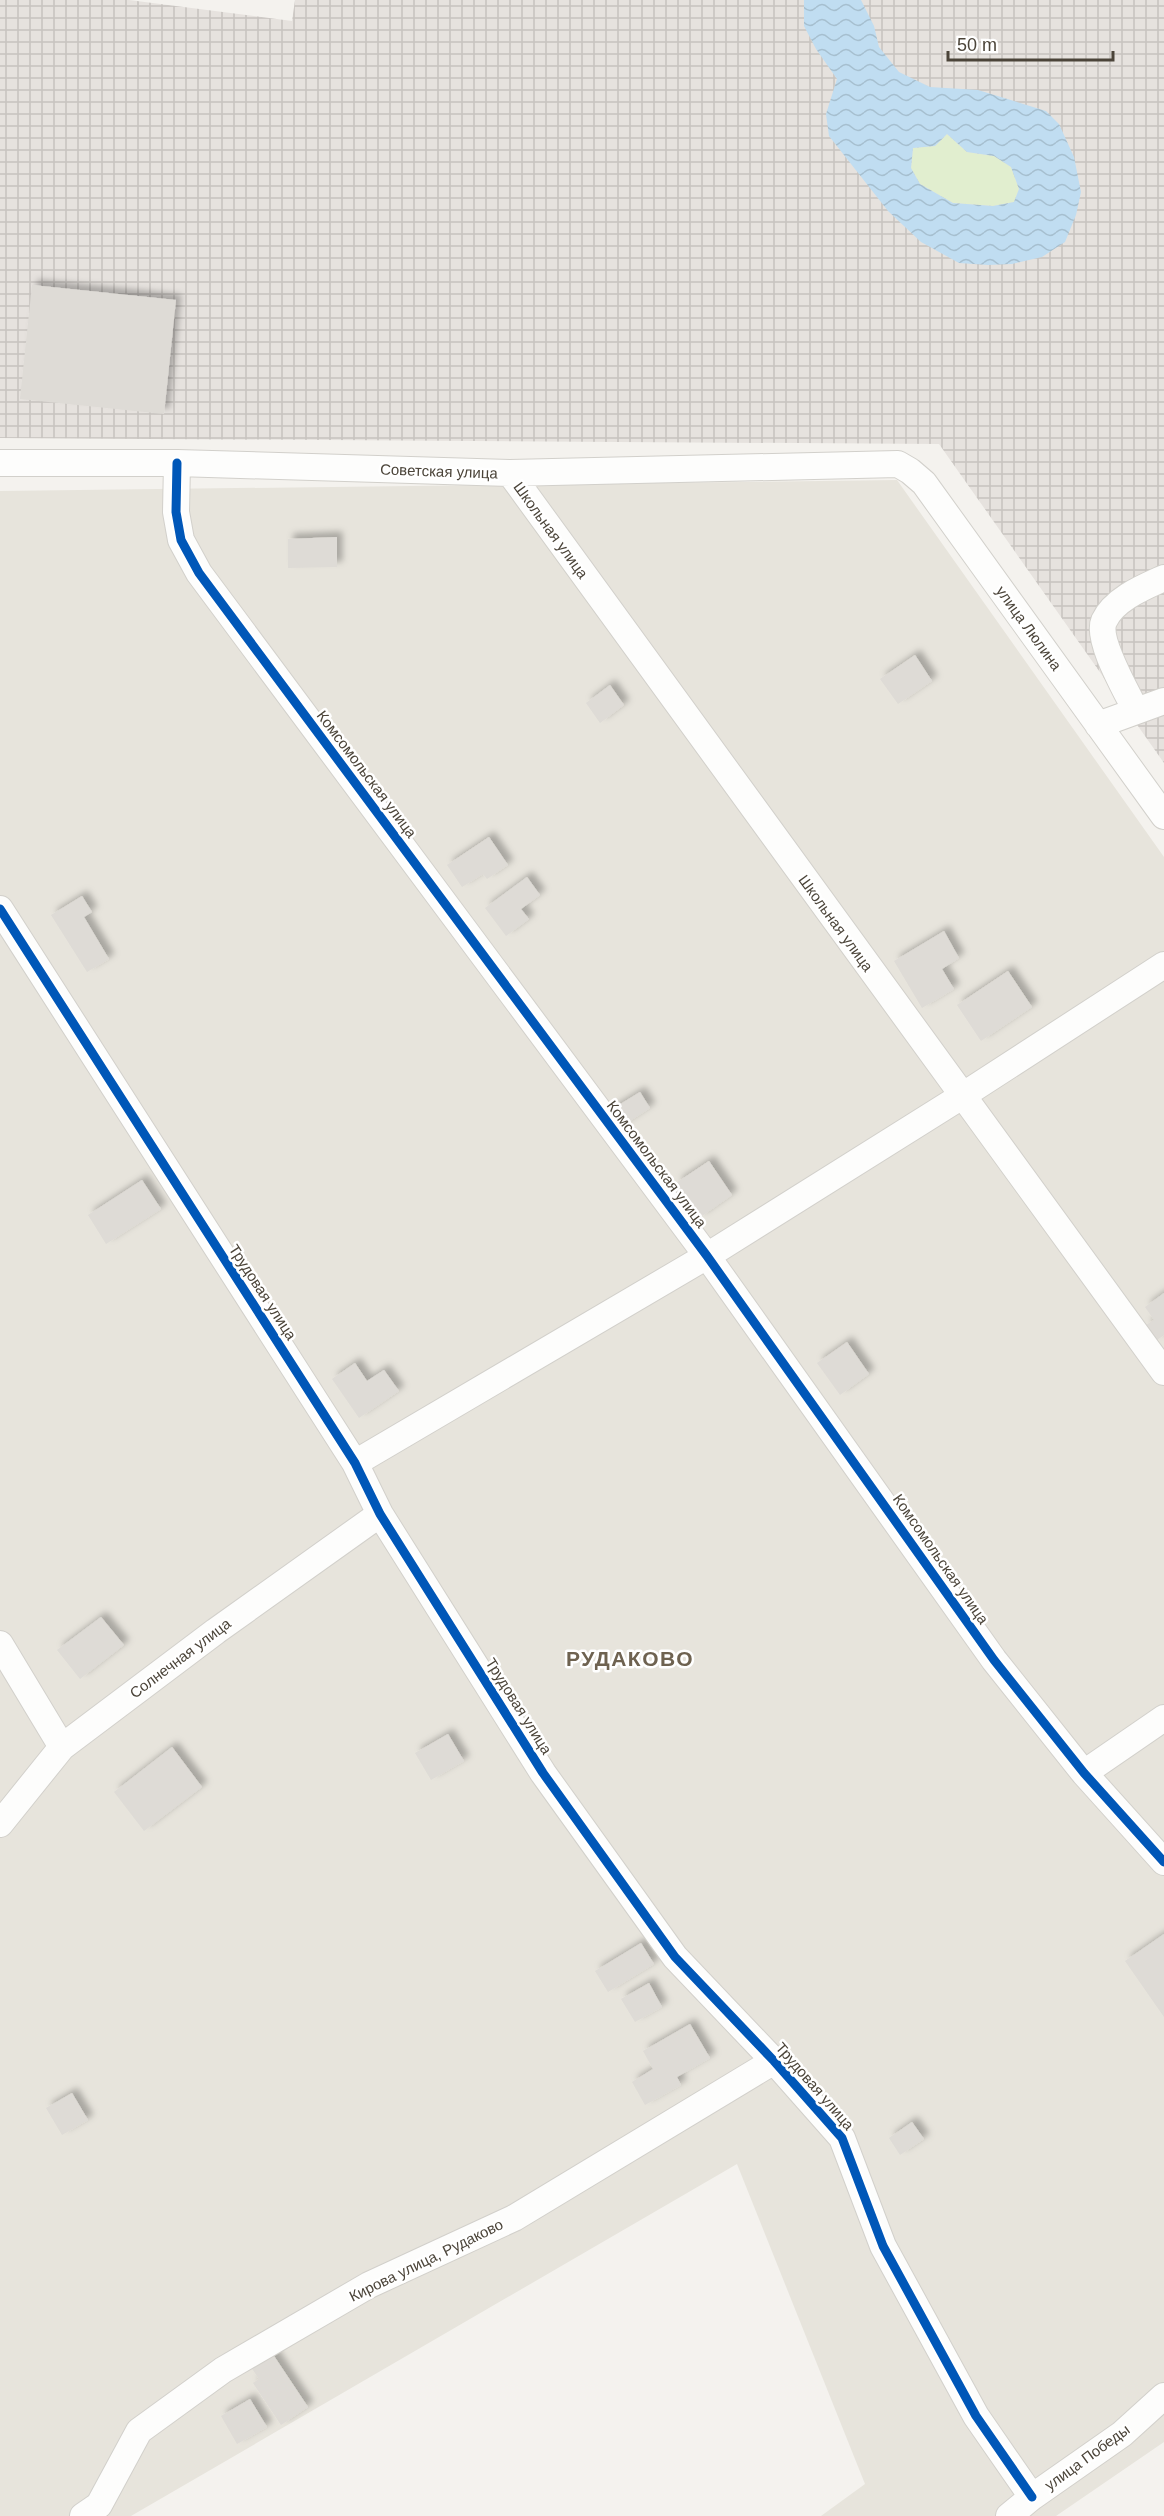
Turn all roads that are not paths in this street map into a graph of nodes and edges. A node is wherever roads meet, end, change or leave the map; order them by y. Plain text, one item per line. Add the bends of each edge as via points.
1 (0, 463) edge
2 (177, 463) junction
3 (878, 464) joint
4 (510, 473) junction
5 (1164, 578) edge
6 (1164, 701) edge
7 (1136, 711) junction
8 (1098, 725) junction
9 (1164, 816) edge
10 (0, 909) edge
11 (1164, 965) edge
12 (962, 1096) junction
13 (706, 1256) junction
14 (1164, 1372) edge
15 (355, 1463) junction
16 (381, 1514) junction
17 (0, 1644) edge
18 (1164, 1718) edge
19 (62, 1747) junction
20 (1084, 1773) junction
21 (0, 1824) edge
22 (1164, 1862) edge
23 (774, 2061) junction
24 (1164, 2396) edge
25 (1032, 2497) junction
26 (83, 2516) edge
27 (1009, 2516) edge

1 - 2 street, Советская улица
2 - 4 street, Советская улица
2 - 13 street, Комсомольская улица via 176,512 181,540 199,573
3 - 4 street, Советская улица
3 - 8 street, улица Люлина via 898,464 924,483
4 - 12 street, Школьная улица
5 - 7 street via 1136,591 1111,610 1104,622 1102,636
6 - 7 street
7 - 8 street
8 - 9 street, улица Люлина
10 - 15 street, Трудовая улица
11 - 12 street
12 - 13 street
12 - 14 street, Школьная улица
13 - 15 street
13 - 20 street, Комсомольская улица via 994,1660
15 - 16 street, Трудовая улица
16 - 19 street, Солнечная улица
16 - 23 street, Трудовая улица via 543,1773 675,1957
17 - 19 street
18 - 20 street
19 - 21 street, Солнечная улица
20 - 22 street, Комсомольская улица
23 - 25 street, Трудовая улица via 842,2138 883,2246 976,2416
23 - 26 street, Кирова улица, Рудаково via 514,2218 369,2285 223,2370 140,2431 99,2505
24 - 25 street, улица Победы via 1122,2434
25 - 27 street, улица Победы

